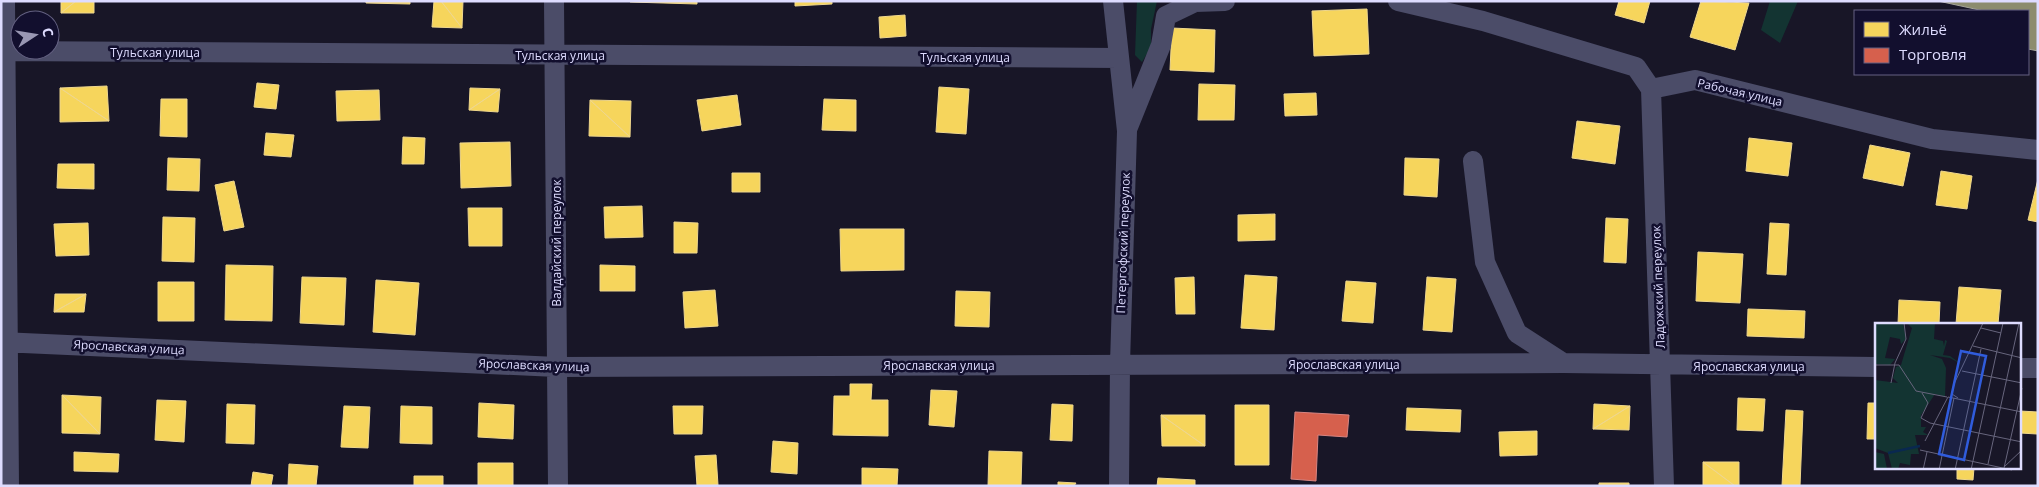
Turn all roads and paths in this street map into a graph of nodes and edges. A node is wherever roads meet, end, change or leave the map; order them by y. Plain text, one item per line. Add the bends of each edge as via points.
1 (5, 1) edge
2 (554, 1) edge
3 (1113, 1) edge
4 (1225, 1) edge
5 (1398, 1) edge
6 (3, 51) edge
7 (555, 56) junction
8 (1119, 58) junction
9 (1651, 89) junction
10 (1127, 131) junction
11 (2038, 150) edge
12 (1473, 161) dead end
13 (5, 342) edge
14 (1120, 364) junction
15 (1563, 364) junction
16 (557, 366) junction
17 (1660, 366) junction
18 (1875, 367) edge
19 (2022, 368) edge
20 (2038, 368) edge
21 (9, 486) edge
22 (558, 486) edge
23 (1119, 486) edge
24 (1664, 486) edge

1 - 6 street
2 - 7 street, Валдайский переулок
3 - 8 street, Петергофский переулок
4 - 10 street via 1195,2 1166,16 1161,45
5 - 9 street via 1483,21 1636,67
6 - 7 street, Тульская улица
6 - 13 street
7 - 8 street, Тульская улица
7 - 16 street, Валдайский переулок
8 - 10 street, Петергофский переулок
9 - 11 street, Рабочая улица via 1695,80 1932,139
9 - 17 street, Ладожский переулок
10 - 14 street, Петергофский переулок
12 - 15 street via 1485,262 1517,333
13 - 16 street, Ярославская улица
13 - 21 street
14 - 15 street, Ярославская улица
14 - 16 street, Ярославская улица
14 - 23 street, Петергофский переулок
15 - 17 street, Ярославская улица
16 - 22 street, Валдайский переулок
17 - 18 street, Ярославская улица
17 - 24 street, Ладожский переулок
19 - 20 street

